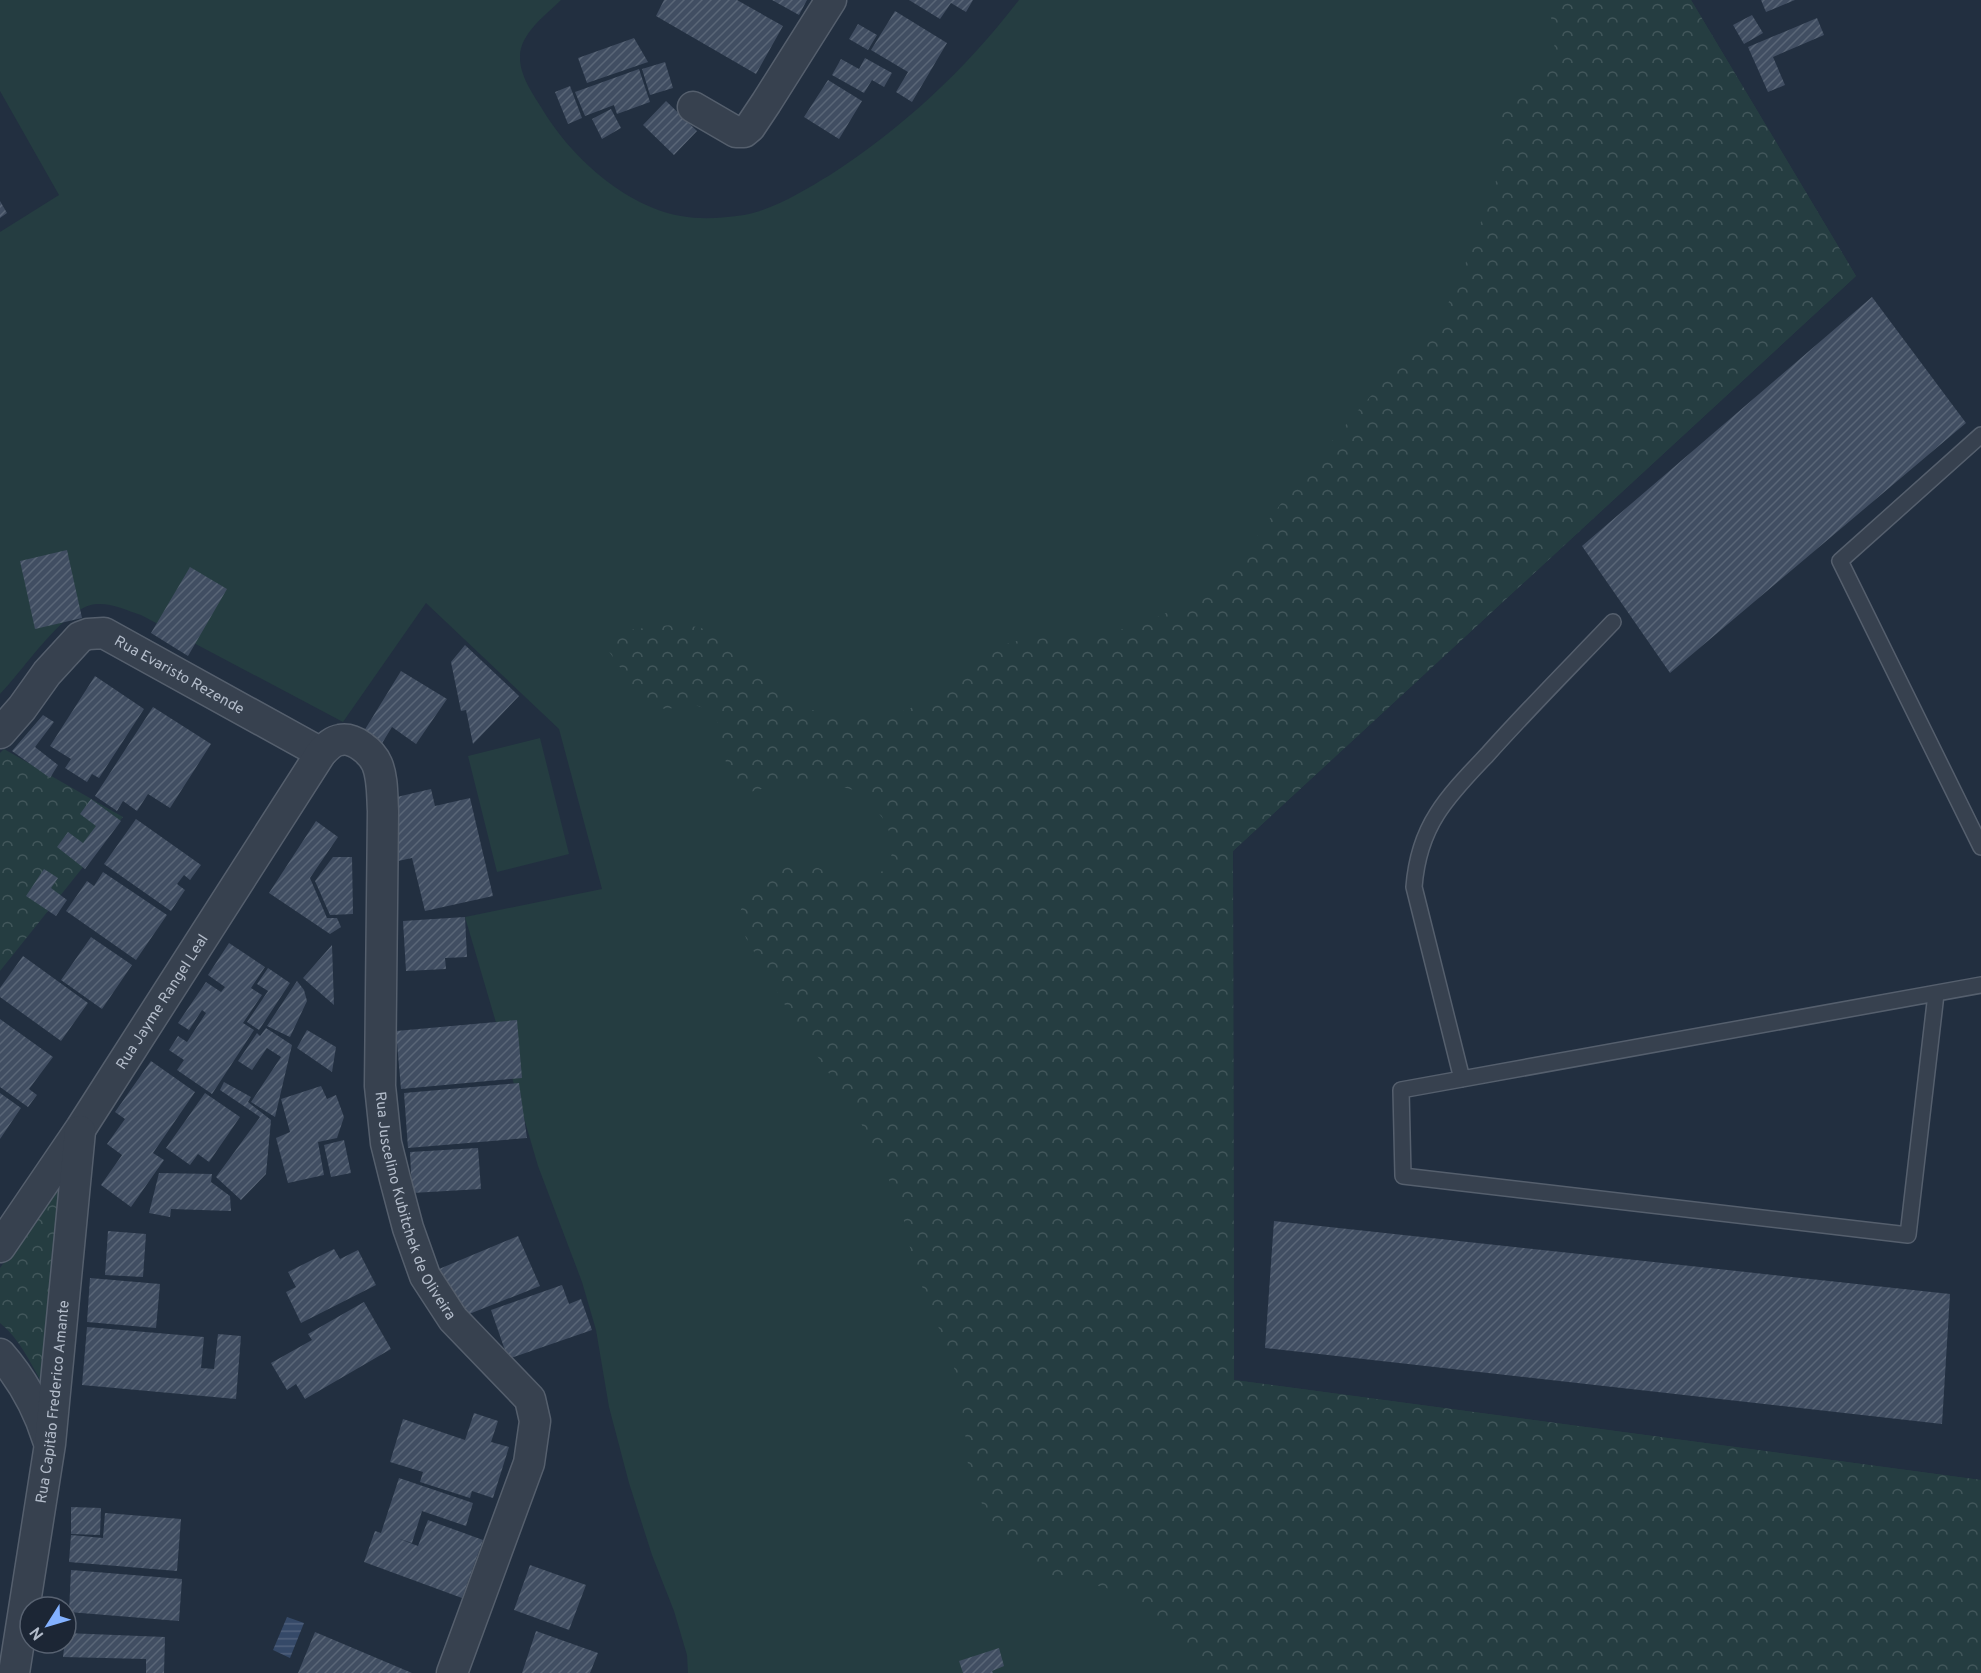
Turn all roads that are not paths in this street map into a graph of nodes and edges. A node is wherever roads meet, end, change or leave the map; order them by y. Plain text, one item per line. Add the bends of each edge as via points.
1 (831, 0) edge
2 (693, 107) dead end
3 (1981, 435) edge
4 (1613, 622) dead end
5 (0, 733) edge
6 (321, 753) junction
7 (1981, 847) edge
8 (1981, 985) edge
9 (1936, 994) junction
10 (1462, 1079) junction
11 (81, 1128) junction
12 (0, 1247) edge
13 (0, 1354) edge
14 (50, 1444) junction
15 (14, 1673) edge
16 (452, 1673) edge

1 - 2 street via 744,132 736,132
3 - 7 lane via 1840,561
4 - 10 lane via 1460,784 1438,813 1419,855 1414,887
5 - 6 street, Rua Evaristo Rezende via 80,637 104,633
6 - 11 street, Rua Jayme Rangel Leal
6 - 16 street, Rua Juscelino Kubitchek de Oliveira via 340,739 359,745 377,763 381,784 380,1086 386,1143 408,1228 425,1276 453,1319 531,1399 535,1421 529,1463
8 - 9 lane
9 - 10 lane
9 - 10 lane via 1908,1235 1403,1176 1401,1090
11 - 12 street, Rua Jayme Rangel Leal
11 - 14 street, Rua Capitão Frederico Amante
13 - 14 street via 21,1381
14 - 15 street, Rua Capitão Frederico Amante

